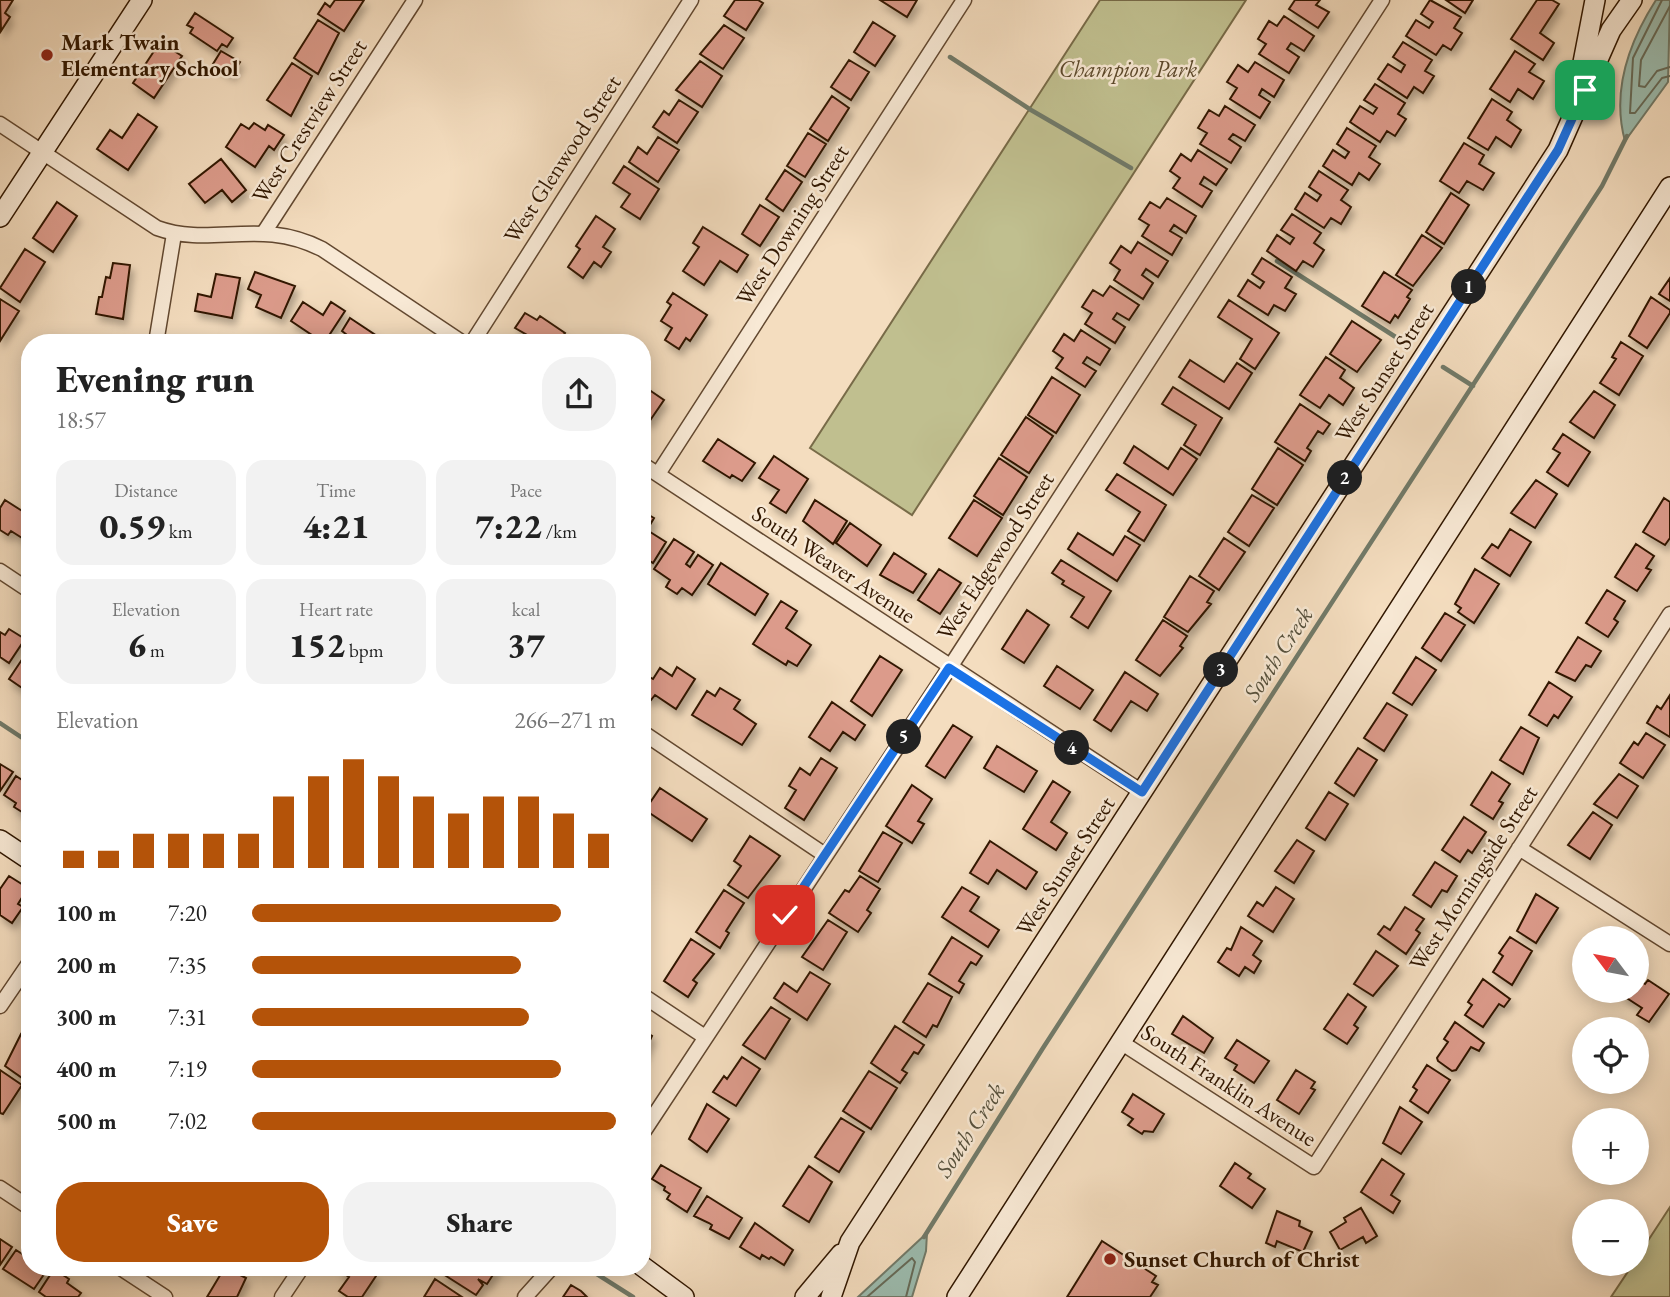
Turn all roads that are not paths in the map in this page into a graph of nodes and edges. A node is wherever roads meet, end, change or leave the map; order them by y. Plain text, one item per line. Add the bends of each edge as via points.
1 (142, 0) edge
2 (415, 0) edge
3 (691, 0) edge
4 (964, 0) edge
5 (1381, 0) edge
6 (1595, 0) edge
7 (1632, 0) edge
8 (0, 124) edge
9 (1558, 150) junction
10 (42, 153) junction
11 (1670, 187) edge
12 (0, 217) edge
13 (265, 231) junction
14 (174, 234) junction
15 (157, 334) edge
16 (449, 334) edge
17 (478, 334) edge
18 (651, 470) edge
19 (657, 474) junction
20 (0, 571) edge
21 (21, 585) edge
22 (1670, 614) edge
23 (949, 668) junction
24 (651, 738) edge
25 (1142, 792) junction
26 (0, 840) edge
27 (1519, 848) junction
28 (21, 854) edge
29 (825, 855) junction
30 (1670, 944) edge
31 (21, 975) edge
32 (651, 1001) edge
33 (0, 1006) edge
34 (705, 1037) junction
35 (1119, 1041) junction
36 (651, 1120) edge
37 (1314, 1167) joint
38 (0, 1188) edge
39 (21, 1202) edge
40 (850, 1242) junction
41 (651, 1272) edge
42 (133, 1276) edge
43 (296, 1276) edge
44 (544, 1276) edge
45 (667, 1283) junction
46 (165, 1297) edge
47 (282, 1297) edge
48 (525, 1297) edge
49 (684, 1297) edge
50 (695, 1297) edge
51 (805, 1297) edge
52 (831, 1297) edge
53 (957, 1297) edge

1 - 10 main road
2 - 13 street, West Crestview Street
3 - 17 street, West Glenwood Street
4 - 19 street, West Downing Street
5 - 23 street, West Edgewood Street
6 - 9 main road via 1587,54
7 - 9 main road, West Sunset Street via 1611,30
8 - 10 street
9 - 25 main road, West Sunset Street
10 - 12 main road
10 - 14 street
11 - 35 main road
13 - 14 street
13 - 16 street via 321,249
14 - 15 street
18 - 19 street, South Weaver Avenue
19 - 23 street, South Weaver Avenue
20 - 21 street
22 - 27 street, West Morningside Street
23 - 25 street, South Weaver Avenue
23 - 29 street, West Edgewood Street
24 - 29 street
25 - 40 main road, West Sunset Street
26 - 28 main road
27 - 30 street
27 - 37 street, West Morningside Street
29 - 34 street, West Edgewood Street
31 - 33 street
32 - 34 street
34 - 36 street, West Edgewood Street
35 - 37 street, South Franklin Avenue
35 - 53 main road
38 - 39 street
40 - 51 main road
40 - 52 main road, West Sunset Street
41 - 45 main road
42 - 46 street
43 - 47 street
44 - 48 street
45 - 49 main road
45 - 50 main road

